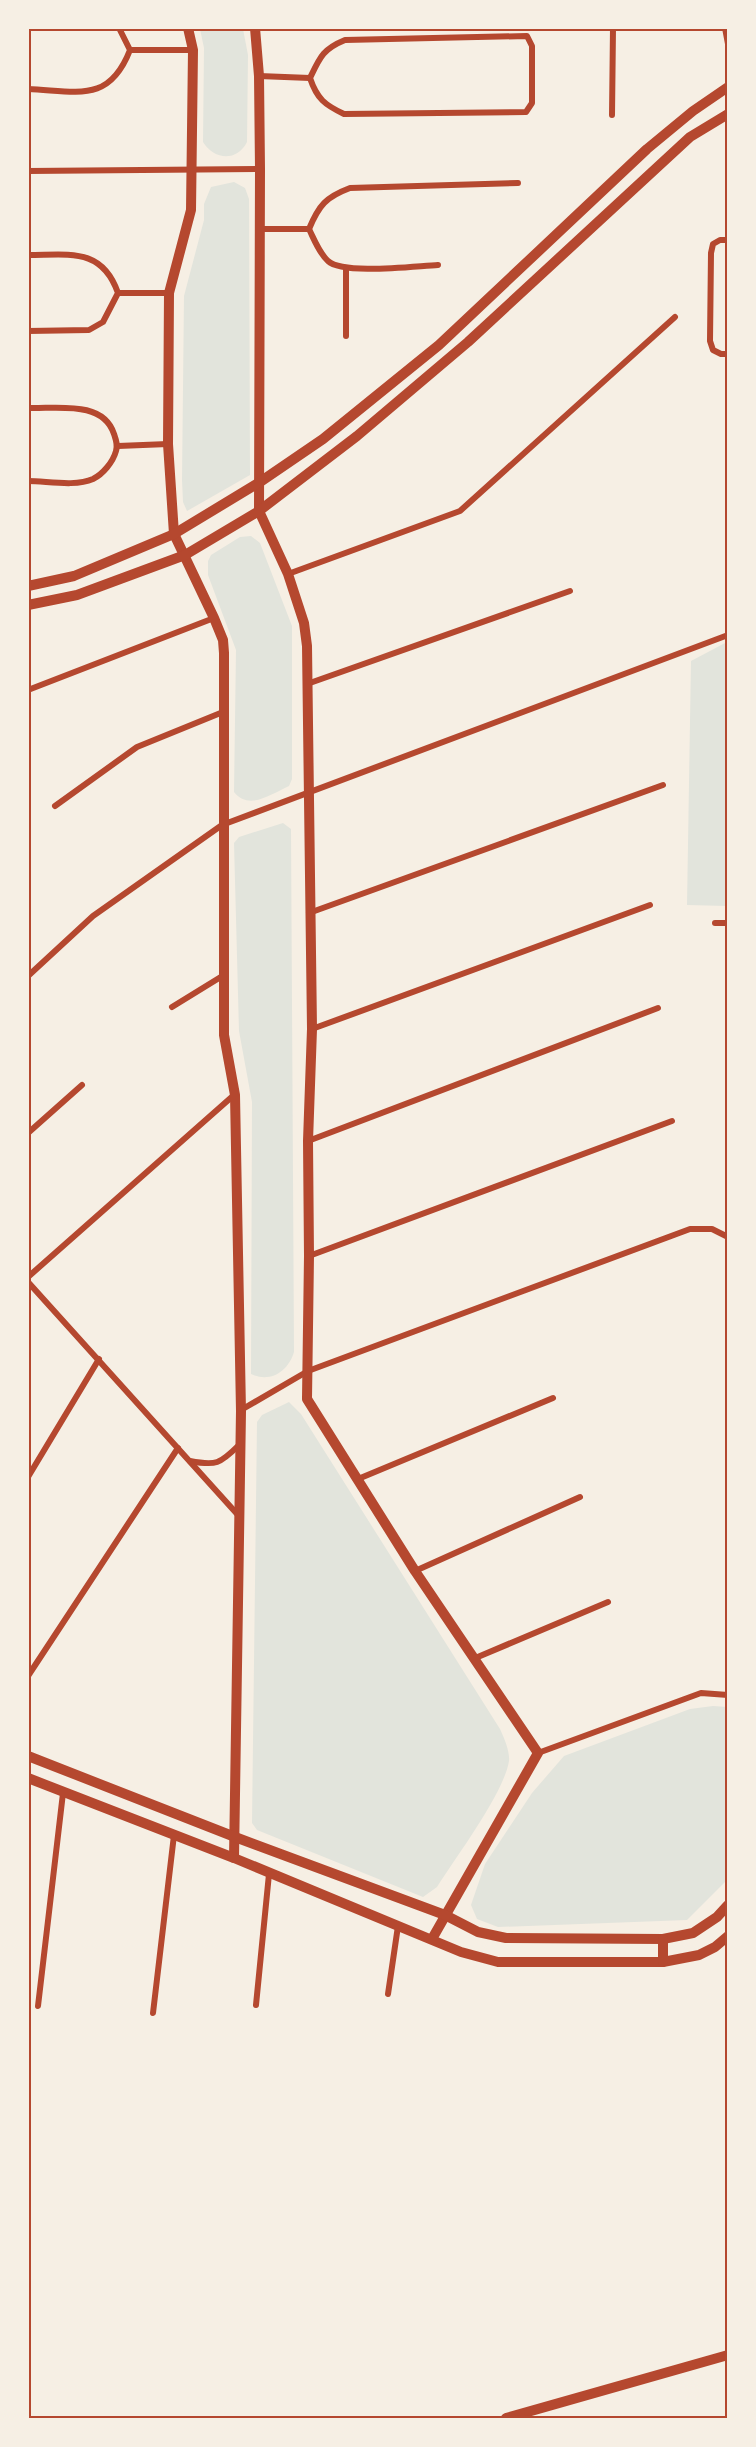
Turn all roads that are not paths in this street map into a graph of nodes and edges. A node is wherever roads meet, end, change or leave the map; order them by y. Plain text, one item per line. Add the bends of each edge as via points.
1 (119, 28) edge
2 (188, 28) edge
3 (255, 28) edge
4 (613, 28) edge
5 (725, 28) edge
6 (728, 44) edge
7 (130, 50) junction
8 (193, 50) junction
9 (259, 76) junction
10 (310, 78) junction
11 (728, 87) edge
12 (28, 89) edge
13 (728, 114) edge
14 (612, 115) dead end
15 (260, 169) junction
16 (193, 170) junction
17 (28, 171) edge
18 (518, 183) dead end
19 (260, 229) junction
20 (309, 229) junction
21 (728, 240) edge
22 (28, 255) edge
23 (438, 265) dead end
24 (346, 269) junction
25 (118, 293) junction
26 (170, 293) junction
27 (675, 317) dead end
28 (28, 331) edge
29 (346, 336) dead end
30 (728, 354) edge
31 (28, 408) edge
32 (168, 444) junction
33 (118, 446) junction
34 (28, 481) edge
35 (260, 482) junction
36 (260, 512) junction
37 (174, 534) junction
38 (185, 555) junction
39 (288, 574) junction
40 (28, 586) edge
41 (570, 591) dead end
42 (28, 605) edge
43 (214, 618) junction
44 (728, 635) edge
45 (306, 684) junction
46 (28, 690) edge
47 (223, 712) junction
48 (663, 785) dead end
49 (308, 793) junction
50 (55, 806) dead end
51 (222, 825) junction
52 (650, 905) dead end
53 (309, 913) junction
54 (715, 923) dead end
55 (728, 923) edge
56 (224, 974) junction
57 (28, 976) edge
58 (172, 1007) dead end
59 (658, 1008) dead end
60 (312, 1029) junction
61 (82, 1085) dead end
62 (235, 1095) junction
63 (672, 1121) dead end
64 (28, 1132) edge
65 (308, 1141) junction
66 (728, 1237) edge
67 (309, 1256) junction
68 (28, 1280) edge
69 (99, 1359) junction
70 (308, 1371) junction
71 (553, 1398) dead end
72 (241, 1411) junction
73 (238, 1445) junction
74 (178, 1448) junction
75 (190, 1461) junction
76 (28, 1477) edge
77 (358, 1479) junction
78 (580, 1497) dead end
79 (238, 1515) junction
80 (415, 1571) junction
81 (608, 1602) dead end
82 (473, 1659) junction
83 (28, 1676) edge
84 (728, 1695) edge
85 (538, 1753) junction
86 (28, 1756) edge
87 (28, 1778) edge
88 (63, 1793) junction
89 (174, 1835) junction
90 (235, 1837) junction
91 (234, 1858) junction
92 (269, 1874) junction
93 (728, 1905) edge
94 (445, 1915) junction
95 (398, 1925) junction
96 (728, 1936) edge
97 (432, 1939) junction
98 (663, 1939) junction
99 (663, 1962) junction
100 (388, 1994) dead end
101 (256, 2005) dead end
102 (38, 2006) dead end
103 (153, 2013) dead end
104 (728, 2355) edge
105 (506, 2418) edge

1 - 7 street
2 - 8 street
3 - 9 street
4 - 14 street
5 - 6 street
7 - 8 street
7 - 12 street via 123,70 107,85 88,91
8 - 16 street
9 - 10 street
9 - 15 street
10 - 10 street via 315,93 329,107 344,114 526,112 532,103 532,46 526,36 345,40 330,47
11 - 35 street via 647,149 439,345 323,439
13 - 36 street via 690,137 468,342
15 - 16 street
15 - 19 street
16 - 17 street
16 - 26 street via 191,210
18 - 20 street via 350,188 331,195 318,208
19 - 20 street
19 - 35 street
20 - 24 street via 329,262
21 - 30 street via 713,244 711,253 710,341 713,350
22 - 25 street via 88,257 100,263
23 - 24 street
24 - 29 street
25 - 26 street
25 - 28 street via 102,322 89,330
26 - 32 street
27 - 39 street via 460,511
31 - 33 street via 85,409 100,415 111,425
32 - 33 street
32 - 37 street
33 - 34 street via 114,458 93,479
35 - 36 street
35 - 37 street
36 - 38 street
36 - 39 street
37 - 38 street
37 - 40 street via 74,576
38 - 42 street via 77,595
38 - 43 street
39 - 45 street via 304,623
41 - 45 street
43 - 46 street
43 - 47 street via 223,647
44 - 49 street
45 - 49 street
47 - 50 street via 137,747
47 - 51 street
48 - 53 street
49 - 51 street
49 - 53 street
51 - 56 street
51 - 57 street via 93,916
52 - 60 street
53 - 60 street
54 - 55 street
56 - 58 street
56 - 62 street via 224,1035
59 - 65 street
60 - 65 street
61 - 64 street
62 - 68 street
62 - 72 street
63 - 67 street
65 - 67 street
66 - 70 street via 712,1228 690,1229
67 - 70 street
68 - 69 street
69 - 74 street
69 - 76 street
70 - 72 street
70 - 77 street via 307,1400
71 - 77 street
72 - 73 street
73 - 75 street via 225,1459 212,1465
73 - 79 street
74 - 75 street
74 - 83 street
75 - 79 street
77 - 80 street
78 - 80 street
79 - 90 street
80 - 82 street
81 - 82 street
82 - 85 street
84 - 85 street via 701,1693
85 - 94 street
86 - 90 street
87 - 88 street
88 - 89 street
88 - 102 street
89 - 91 street
89 - 103 street
90 - 91 street
90 - 94 street
91 - 92 street
92 - 95 street
92 - 101 street
93 - 98 street via 693,1933
94 - 97 street
94 - 98 street via 478,1932 506,1938
95 - 97 street
95 - 100 street
96 - 99 street via 699,1955
97 - 99 street via 498,1962
98 - 99 street
104 - 105 street

